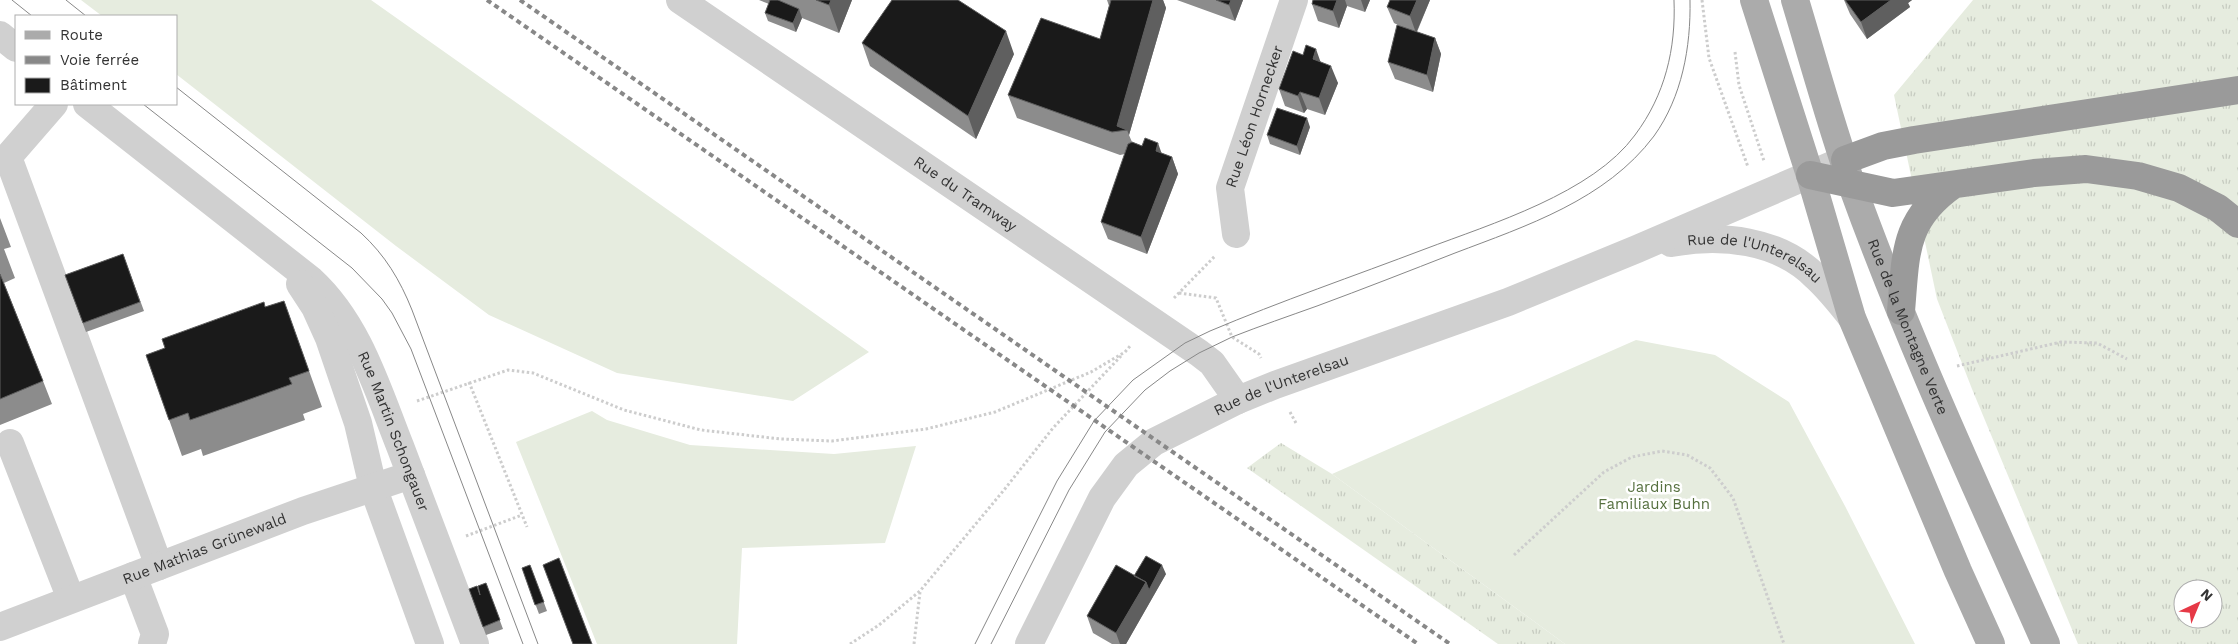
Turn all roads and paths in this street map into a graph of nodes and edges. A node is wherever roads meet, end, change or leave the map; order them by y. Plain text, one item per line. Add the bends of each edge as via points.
1 (680, 0) edge
2 (1294, 0) edge
3 (1702, 0) edge
4 (1754, 0) edge
5 (1795, 0) edge
6 (0, 35) edge
7 (15, 47) edge
8 (1735, 50) dead end
9 (2238, 90) edge
10 (53, 105) edge
11 (88, 105) edge
12 (4, 150) edge
13 (1845, 160) junction
14 (1810, 175) junction
15 (1953, 185) junction
16 (1853, 186) junction
17 (1766, 193) junction
18 (2238, 224) edge
19 (1236, 234) joint
20 (268, 247) junction
21 (1638, 249) junction
22 (1178, 293) junction
23 (1901, 311) junction
24 (1852, 318) junction
25 (1154, 322) junction
26 (1125, 352) junction
27 (2127, 359) dead end
28 (1926, 373) junction
29 (468, 382) junction
30 (1275, 385) junction
31 (1238, 400) junction
32 (386, 412) junction
33 (1297, 425) dead end
34 (10, 443) dead end
35 (411, 476) junction
36 (373, 487) junction
37 (527, 527) dead end
38 (1514, 555) dead end
39 (159, 566) junction
40 (133, 576) junction
41 (920, 591) junction
42 (72, 599) junction
43 (0, 626) edge
44 (152, 644) edge
45 (430, 644) edge
46 (475, 644) edge
47 (850, 644) edge
48 (914, 644) edge
49 (1029, 644) edge
50 (1784, 644) edge
51 (1991, 644) edge
52 (2046, 644) edge

1 - 25 street, Rue du Tramway
2 - 19 street, Rue Léon Hornecker via 1230,188
3 - 17 path via 1709,58
4 - 14 main road
5 - 13 main road, Rue de la Montagne Verte
6 - 7 street
8 - 17 path via 1739,85
9 - 13 highway via 1914,140 1883,146
10 - 12 street
11 - 20 street, Rue Martin Schongauer
12 - 39 street
13 - 14 street, Rue de l'Unterelsau
13 - 16 main road, Rue de la Montagne Verte
14 - 16 highway
14 - 17 street, Rue de l'Unterelsau
14 - 24 main road
15 - 16 highway via 1893,193
15 - 18 highway via 2086,168 2138,176 2179,188 2218,208
15 - 23 highway via 1936,197 1914,227 1906,257
16 - 23 main road, Rue de la Montagne Verte
17 - 21 street, Rue de l'Unterelsau
19 - 22 path
20 - 32 street, Rue Martin Schongauer via 318,286 341,313 355,336
20 - 36 street, Rue Martin Schongauer via 300,284 329,338 358,423
21 - 24 street, Rue de l'Unterelsau via 1716,238 1752,242 1795,260 1815,275
21 - 30 street, Rue de l'Unterelsau via 1508,302
22 - 25 path
22 - 30 path via 1216,298 1232,338 1260,354
23 - 28 main road, Rue de la Montagne Verte
24 - 51 main road
25 - 26 path
25 - 31 street, Rue du Tramway via 1212,363
26 - 29 path via 1091,372 995,412 926,429 832,441 701,430 624,410 533,373 508,370
26 - 41 path via 1053,428
27 - 28 path via 2097,343 2061,342
28 - 52 main road, Rue de la Montagne Verte
29 - 32 path
29 - 37 path
30 - 31 street, Rue de l'Unterelsau
30 - 33 path
31 - 49 street, Rue de l'Unterelsau via 1154,442 1118,474 1102,498
32 - 35 street, Rue Martin Schongauer
34 - 42 street
35 - 36 street, Rue Mathias Grünewald
35 - 46 street, Rue Martin Schongauer
36 - 39 street, Rue Mathias Grünewald
36 - 45 street, Rue Martin Schongauer
38 - 50 path via 1604,472 1632,457 1662,450 1688,455 1710,468 1733,498
39 - 40 street, Rue Mathias Grünewald
40 - 42 street, Rue Mathias Grünewald
40 - 44 street via 154,634
41 - 47 path
41 - 48 path
42 - 43 street, Rue Mathias Grünewald

